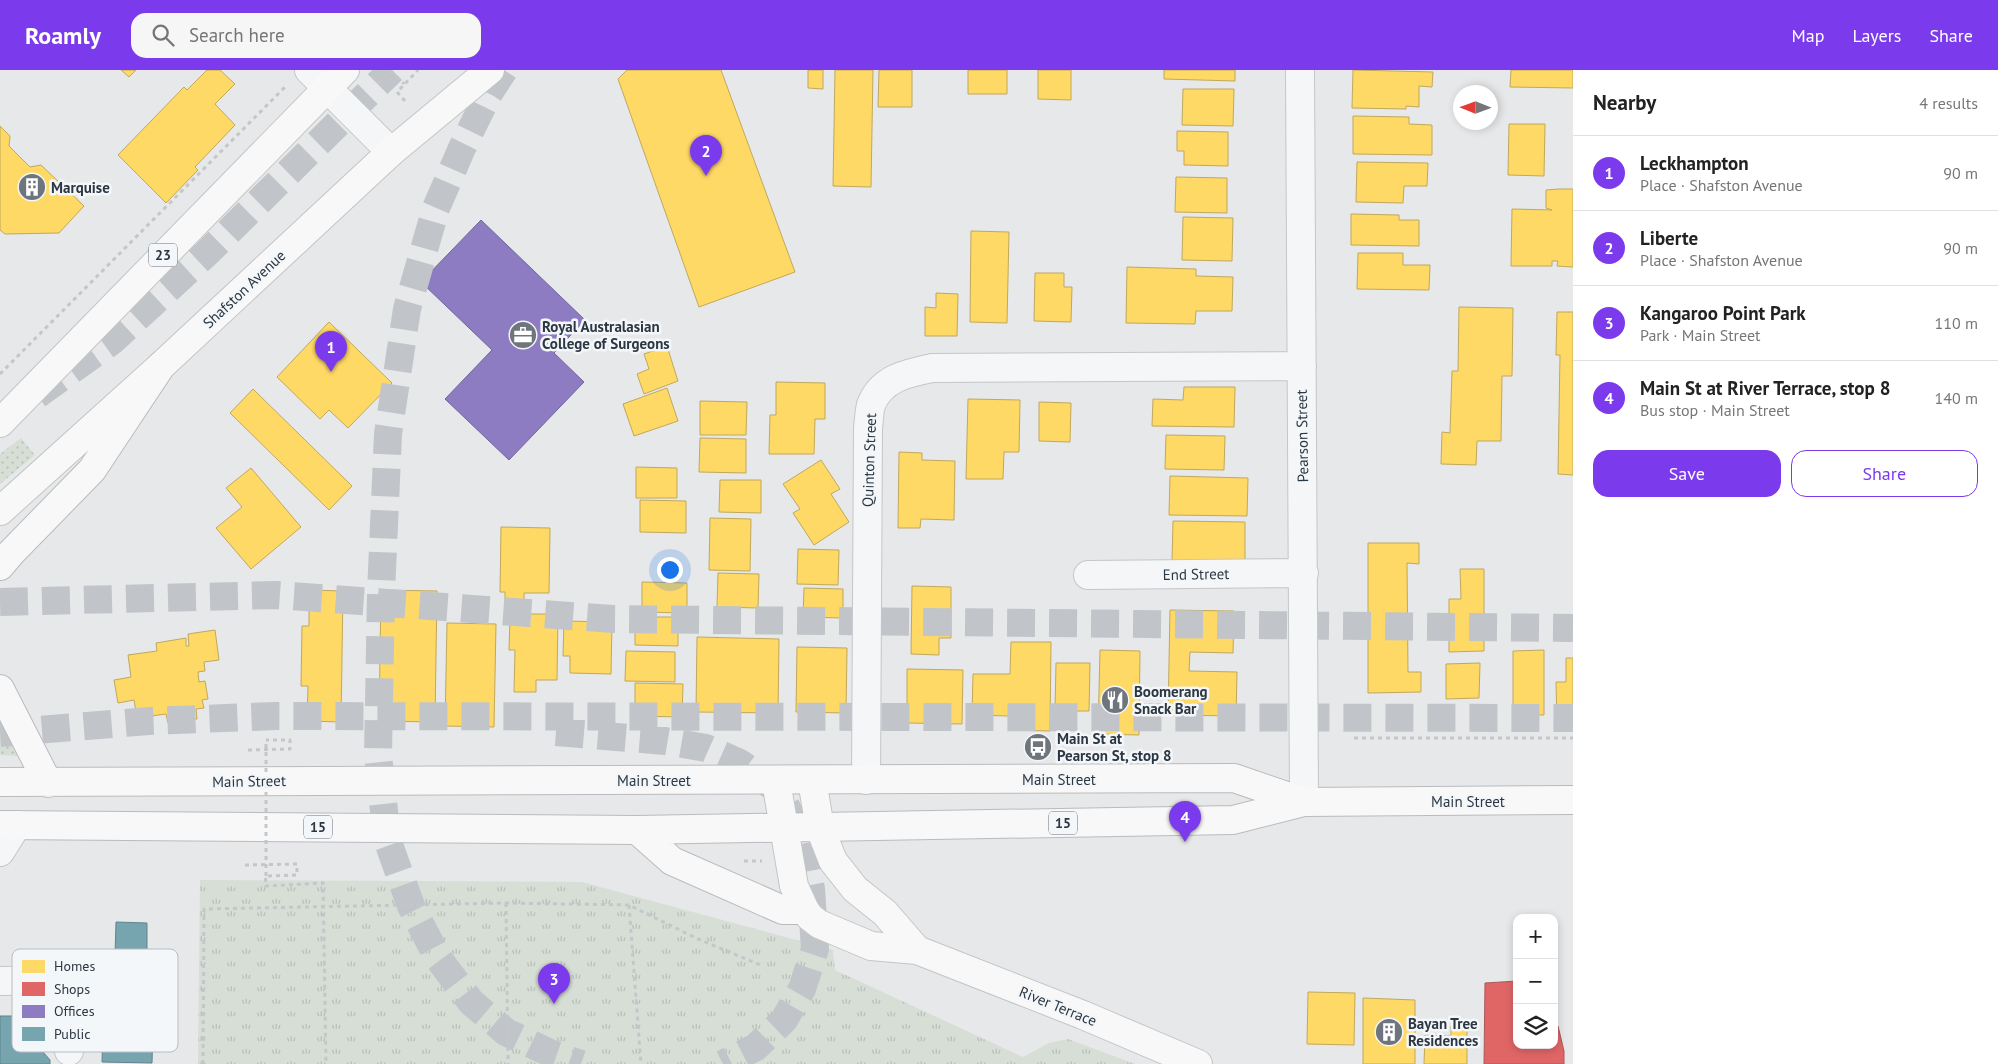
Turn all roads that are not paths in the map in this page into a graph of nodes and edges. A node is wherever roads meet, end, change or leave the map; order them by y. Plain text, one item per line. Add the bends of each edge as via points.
1 (490, 70) edge
2 (1300, 70) edge
3 (327, 76) edge
4 (391, 152) junction
5 (161, 366) junction
6 (1302, 366) junction
7 (0, 423) edge
8 (0, 511) edge
9 (0, 566) edge
10 (1304, 573) junction
11 (1088, 575) dead end
12 (0, 689) edge
13 (812, 780) junction
14 (866, 780) junction
15 (776, 781) junction
16 (0, 782) edge
17 (48, 783) junction
18 (1573, 800) edge
19 (1304, 802) junction
20 (8, 825) edge
21 (783, 828) junction
22 (820, 828) junction
23 (637, 830) junction
24 (0, 852) edge
25 (805, 910) junction
26 (917, 950) junction
27 (1198, 1064) edge

1 - 4 main road, Shafston Avenue
2 - 6 street, Pearson Street
3 - 4 street
3 - 7 main road, 23
4 - 5 main road, Shafston Avenue
5 - 8 main road, Shafston Avenue
5 - 9 main road via 92,470
6 - 10 street, Pearson Street
6 - 14 street, Quinton Street via 932,368 905,374 886,383 871,404 868,428
10 - 11 street, End Street
10 - 19 street, Pearson Street
12 - 17 main road
13 - 14 main road, Main Street / 15
13 - 15 main road, Main Street / 15
13 - 22 main road, River Terrace
14 - 19 main road, Main Street / 15 via 1234,778
15 - 17 main road, Main Street / 15
15 - 21 main road, River Terrace
16 - 17 main road, Main Street / 15
18 - 19 main road, Main Street / 15
19 - 22 main road, Main Street / 15 via 1233,820
20 - 23 main road, Main Street / 15
20 - 24 street
21 - 22 main road, Main Street / 15
21 - 23 main road, Main Street / 15
21 - 25 main road, River Terrace via 794,886
22 - 26 main road, River Terrace via 833,861 842,874 885,913
23 - 25 main road via 672,861 783,910
25 - 26 main road, River Terrace via 828,929 871,946
26 - 27 main road, River Terrace

